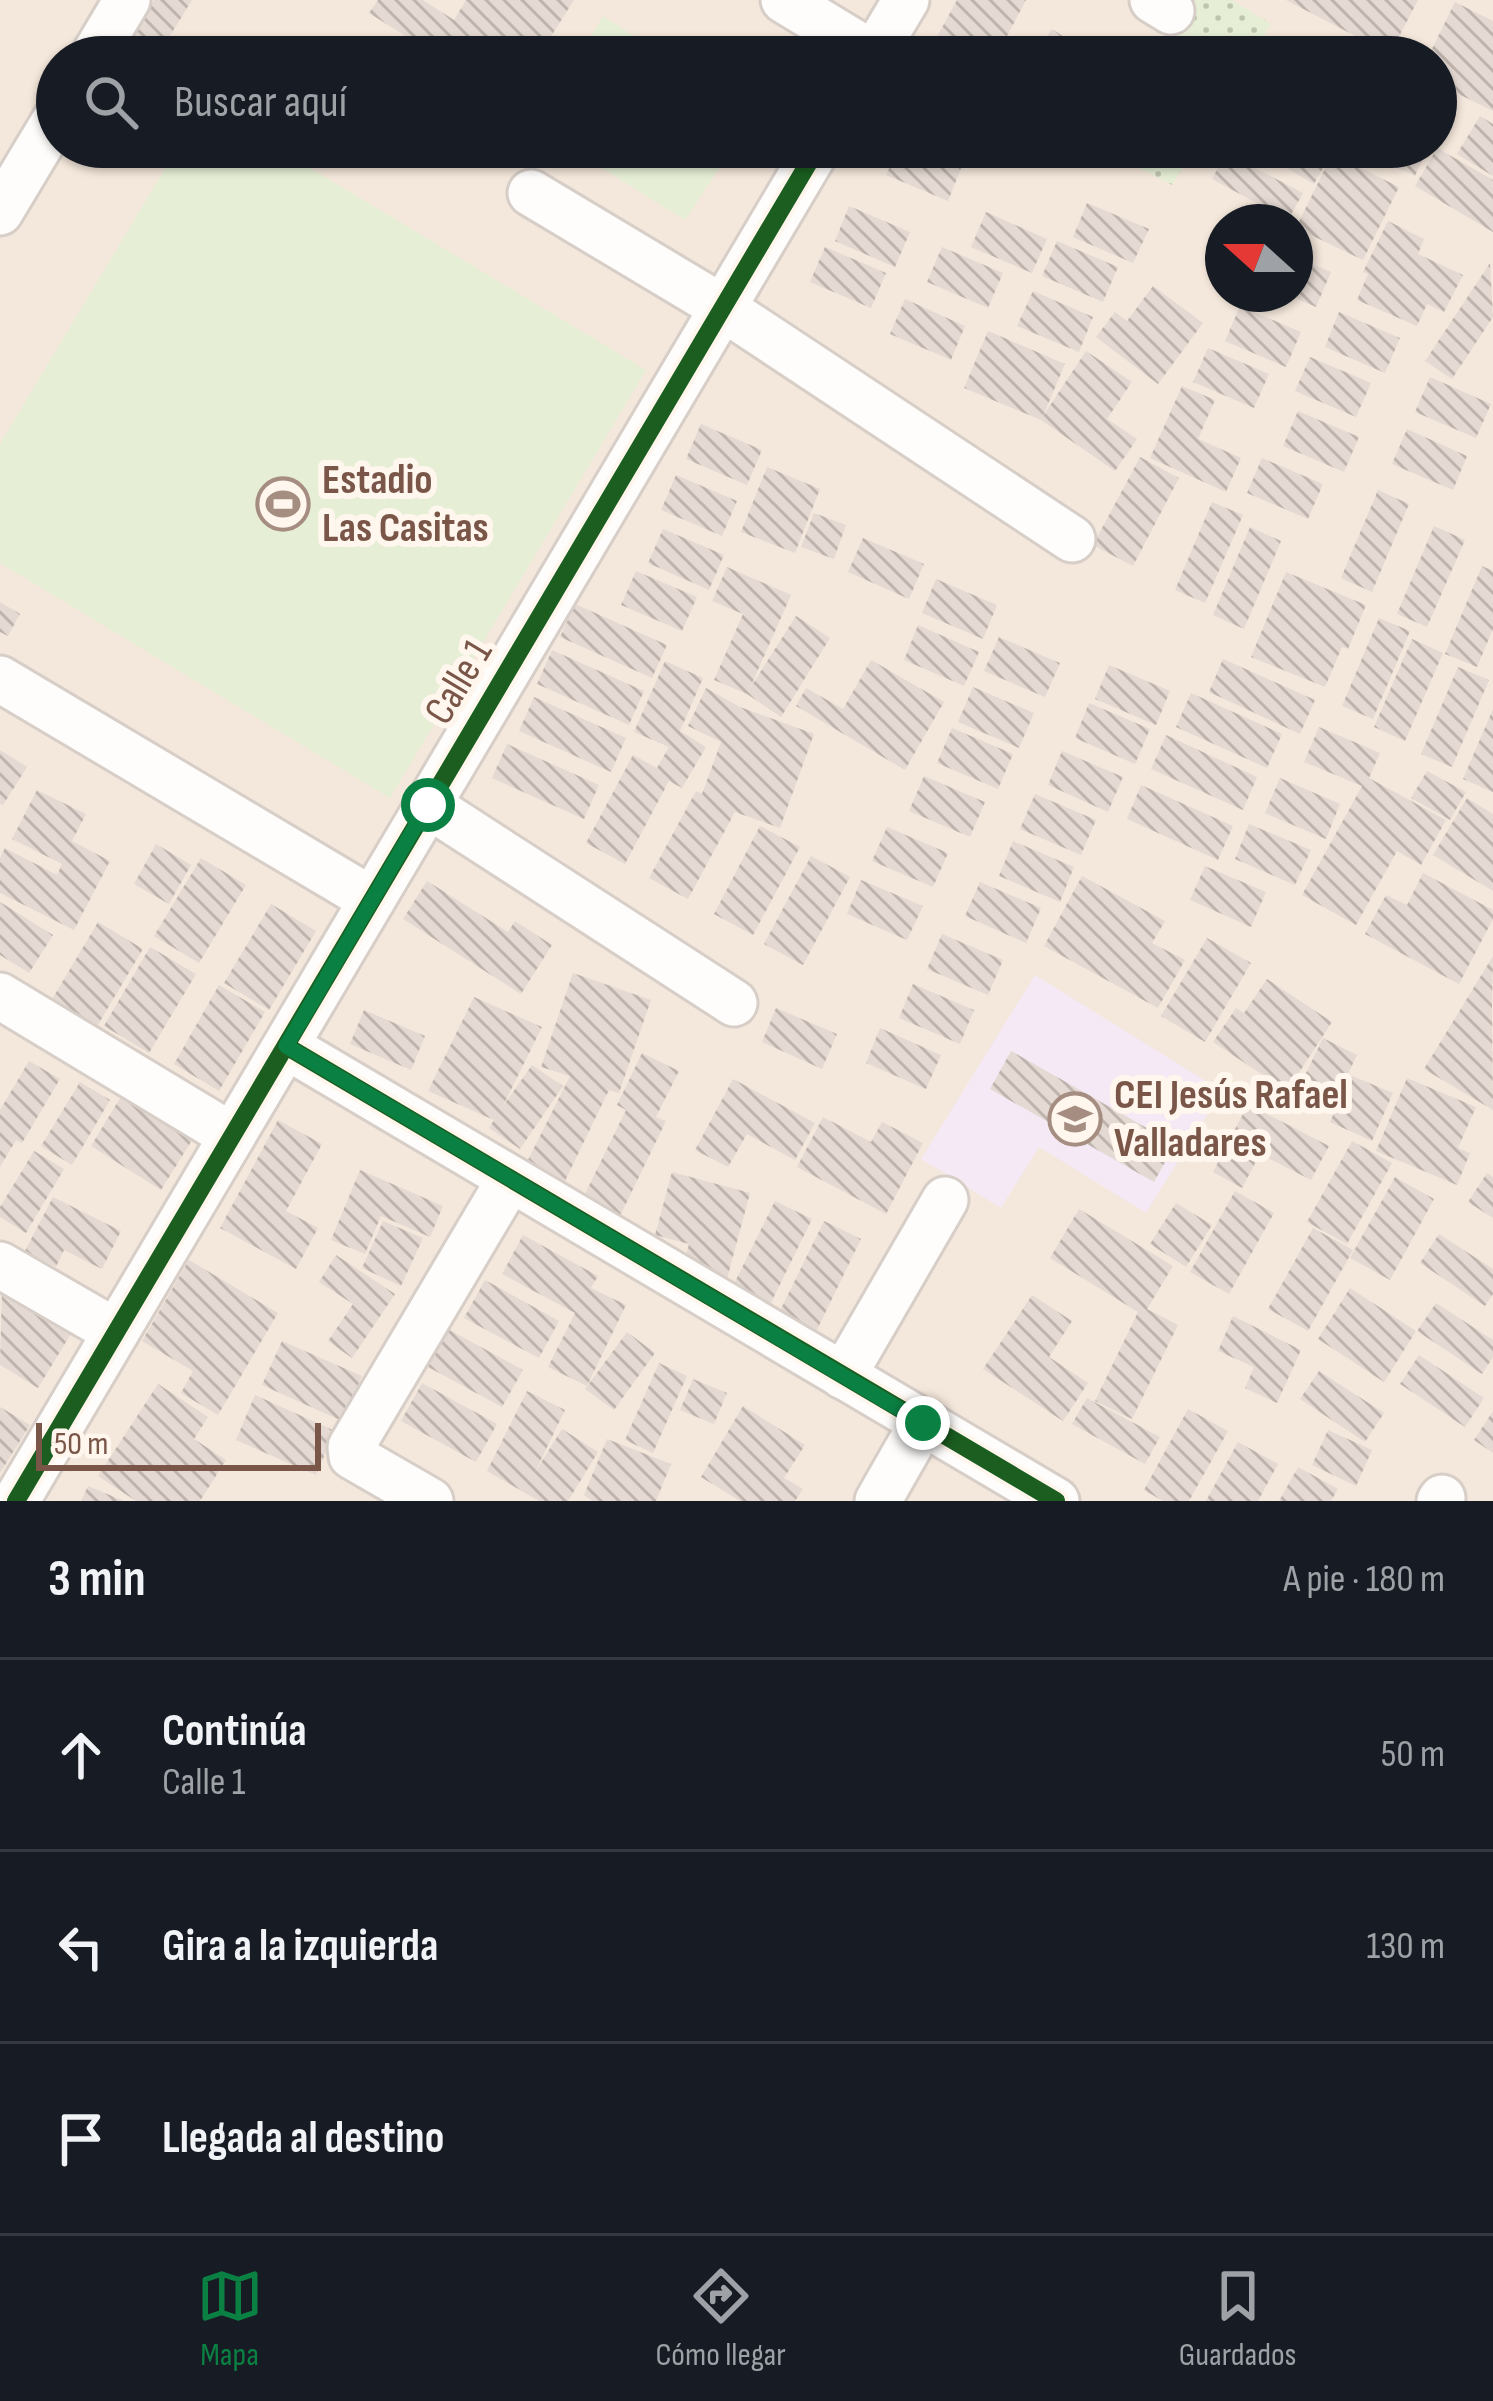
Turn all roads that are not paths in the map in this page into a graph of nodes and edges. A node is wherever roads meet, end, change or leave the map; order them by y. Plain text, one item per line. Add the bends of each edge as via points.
1 (127, 0) edge
2 (784, 0) edge
3 (906, 0) edge
4 (106, 36) edge
5 (841, 36) edge
6 (884, 36) edge
7 (15, 151) edge
8 (806, 168) edge
9 (531, 193) dead end
10 (0, 212) edge
11 (723, 308) junction
12 (1072, 539) dead end
13 (0, 679) edge
14 (428, 805) junction
15 (372, 900) junction
16 (0, 996) edge
17 (734, 1003) dead end
18 (286, 1046) junction
19 (232, 1136) junction
20 (510, 1179) junction
21 (945, 1200) dead end
22 (0, 1265) edge
23 (116, 1332) junction
24 (843, 1376) junction
25 (923, 1423) junction
26 (16, 1501) edge
27 (430, 1501) edge
28 (878, 1501) edge
29 (1056, 1501) edge

1 - 4 street
2 - 5 street
3 - 6 street
7 - 10 street
8 - 11 street, Calle 1
9 - 11 street
11 - 12 street
11 - 14 street, Calle 1
13 - 15 street
14 - 15 street, Calle 1
14 - 17 street
15 - 18 street, Calle 1
16 - 19 street
18 - 19 street, Calle 1
18 - 20 street
19 - 23 street, Calle 1
20 - 24 street
20 - 27 street via 351,1447 352,1456
21 - 24 street
22 - 23 street
23 - 26 street, Calle 1
24 - 25 street
25 - 28 street
25 - 29 street

